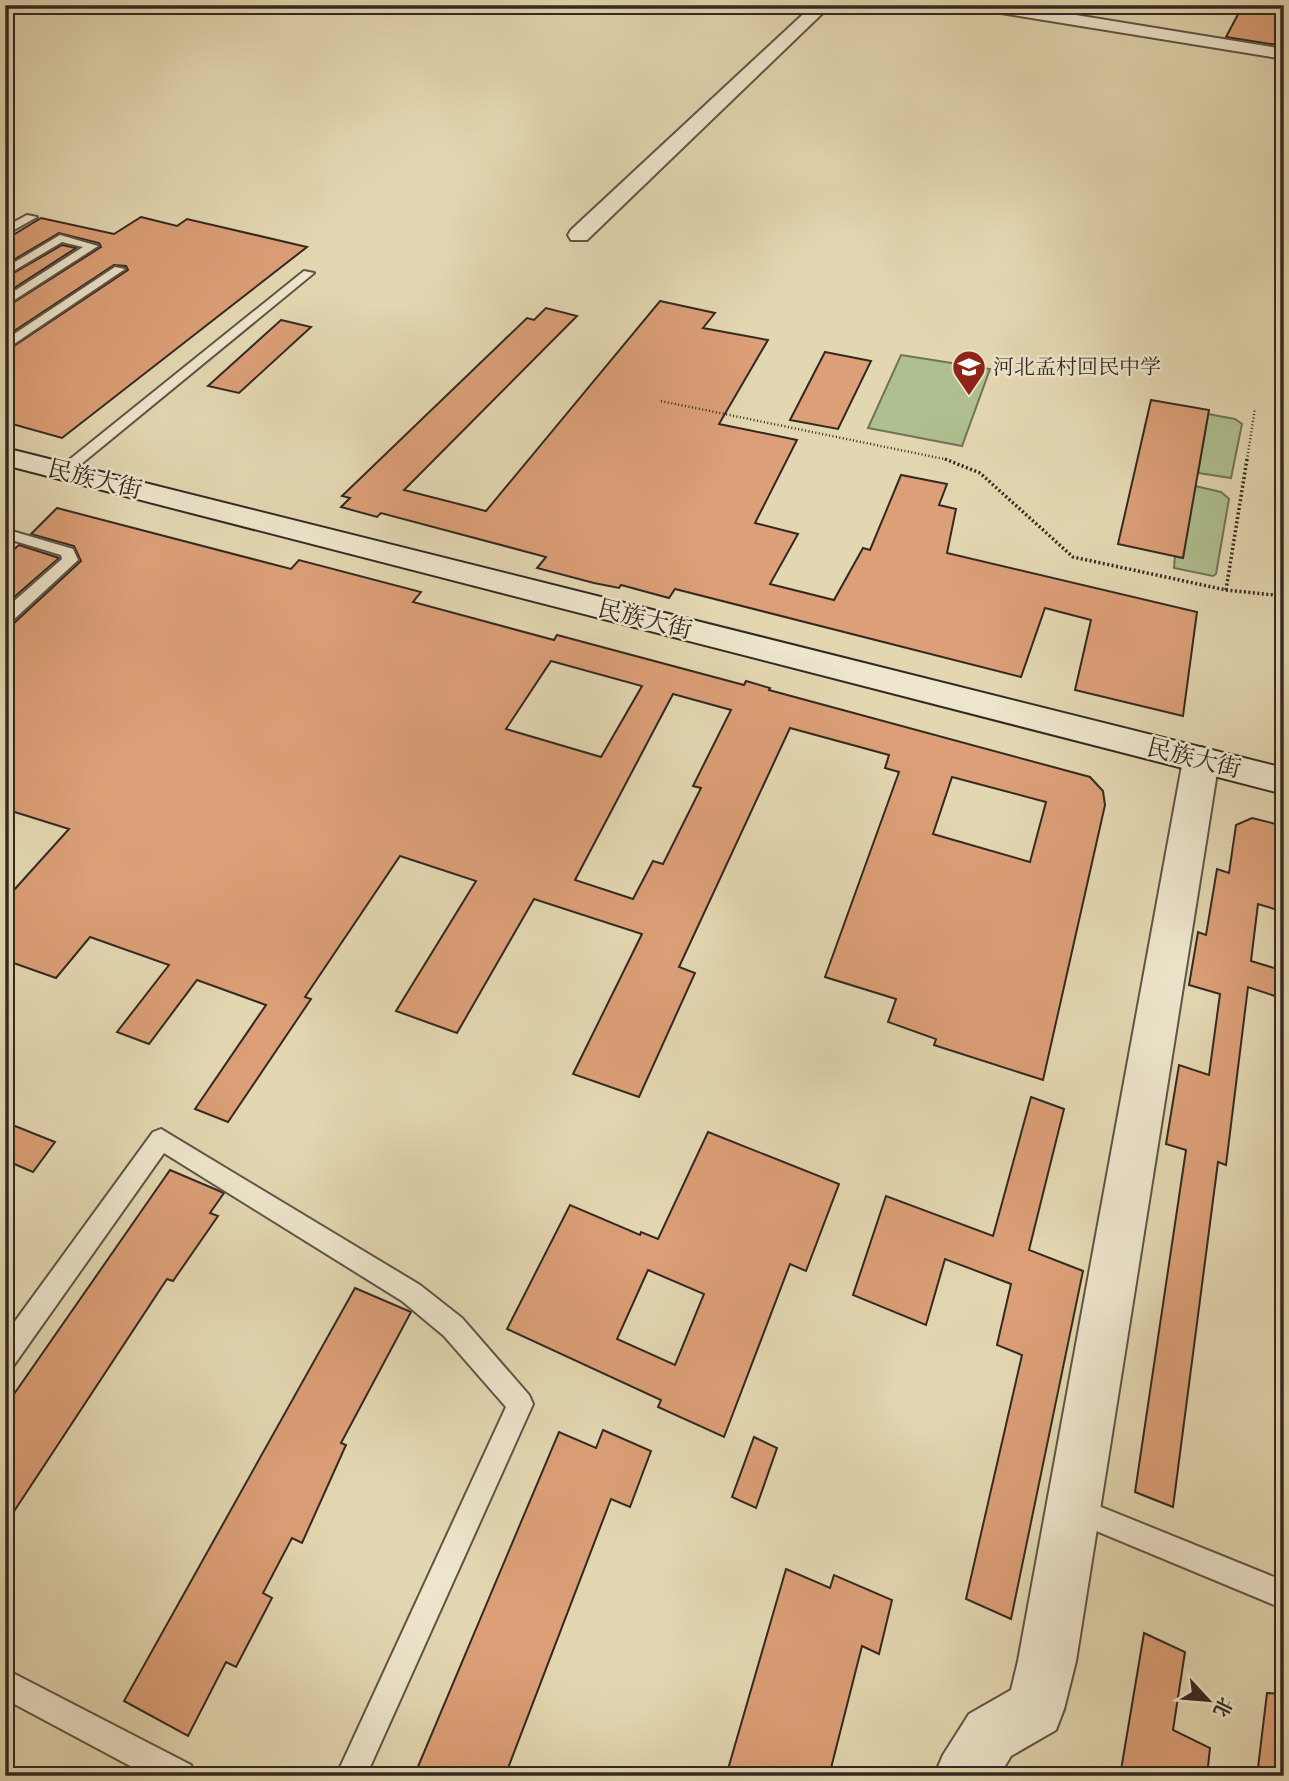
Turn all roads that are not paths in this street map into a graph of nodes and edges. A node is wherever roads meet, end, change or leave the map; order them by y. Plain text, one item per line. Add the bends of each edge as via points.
1 (823, 5) edge
2 (982, 5) edge
3 (1284, 54) edge
4 (31, 217) dead end
5 (5, 232) edge
6 (579, 234) dead end
7 (119, 269) dead end
8 (5, 273) edge
9 (308, 273) dead end
10 (5, 302) edge
11 (5, 325) edge
12 (28, 331) junction
13 (5, 346) edge
14 (5, 456) edge
15 (64, 471) junction
16 (5, 533) edge
17 (5, 618) edge
18 (1202, 760) junction
19 (1284, 781) edge
20 (5, 1356) edge
21 (1073, 1508) junction
22 (1284, 1595) edge
23 (5, 1684) edge
24 (180, 1776) edge
25 (351, 1776) edge
26 (964, 1776) edge

1 - 6 street
2 - 3 street
4 - 5 lane
7 - 12 lane
8 - 10 lane via 60,238 92,246
9 - 15 lane
11 - 12 lane
12 - 13 lane
14 - 15 street, 民族大街
15 - 18 street, 民族大街
16 - 17 lane via 68,552 70,560
18 - 19 street, 民族大街
18 - 21 street
20 - 25 lane via 161,1139 411,1293 453,1327 520,1404
21 - 22 lane
21 - 26 street via 1035,1709 990,1735
23 - 24 lane

